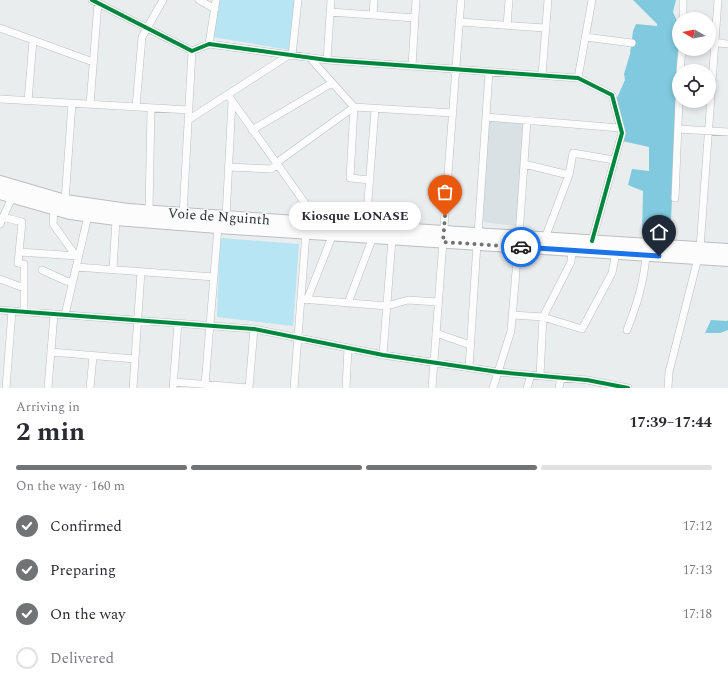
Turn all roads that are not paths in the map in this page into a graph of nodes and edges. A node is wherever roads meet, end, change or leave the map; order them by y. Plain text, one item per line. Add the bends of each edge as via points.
1 (163, 0) edge
2 (199, 0) edge
3 (216, 0) edge
4 (298, 0) edge
5 (331, 0) edge
6 (374, 0) edge
7 (416, 0) edge
8 (461, 0) edge
9 (509, 0) edge
10 (548, 0) edge
11 (592, 0) edge
12 (683, 0) edge
13 (718, 0) edge
14 (95, 2) edge
15 (215, 9) junction
16 (330, 12) junction
17 (683, 12) edge
18 (716, 14) edge
19 (373, 15) junction
20 (415, 18) junction
21 (460, 22) junction
22 (507, 26) junction
23 (0, 28) edge
24 (147, 28) junction
25 (546, 28) junction
26 (585, 37) junction
27 (33, 40) junction
28 (716, 42) edge
29 (632, 43) dead end
30 (209, 44) junction
31 (728, 44) edge
32 (192, 51) junction
33 (290, 56) junction
34 (711, 56) edge
35 (310, 58) junction
36 (327, 60) junction
37 (93, 62) junction
38 (412, 66) junction
39 (456, 69) junction
40 (489, 72) junction
41 (542, 75) junction
42 (578, 78) junction
43 (332, 83) junction
44 (230, 98) junction
45 (0, 99) edge
46 (28, 101) junction
47 (72, 103) junction
48 (90, 104) junction
49 (136, 107) junction
50 (354, 107) junction
51 (151, 108) junction
52 (375, 108) junction
53 (679, 108) edge
54 (189, 110) junction
55 (453, 113) junction
56 (486, 117) junction
57 (188, 120) junction
58 (527, 120) junction
59 (620, 128) junction
60 (678, 129) junction
61 (252, 130) junction
62 (708, 131) junction
63 (728, 132) edge
64 (614, 160) junction
65 (277, 164) junction
66 (524, 164) junction
67 (229, 167) junction
68 (569, 175) junction
69 (370, 180) junction
70 (0, 182) edge
71 (9, 192) edge
72 (675, 198) dead end
73 (42, 200) junction
74 (66, 201) junction
75 (54, 210) junction
76 (149, 211) junction
77 (183, 214) junction
78 (88, 216) junction
79 (226, 217) junction
80 (116, 219) junction
81 (1, 220) edge
82 (218, 227) junction
83 (306, 228) junction
84 (370, 232) junction
85 (333, 234) junction
86 (443, 236) junction
87 (545, 238) junction
88 (392, 239) junction
89 (478, 239) junction
90 (592, 241) junction
91 (518, 242) junction
92 (572, 250) junction
93 (728, 250) edge
94 (19, 252) junction
95 (616, 253) junction
96 (699, 253) junction
97 (646, 255) junction
98 (77, 256) junction
99 (728, 260) edge
100 (76, 267) junction
101 (42, 270) dead end
102 (113, 270) junction
103 (141, 272) junction
104 (214, 277) junction
105 (0, 279) edge
106 (72, 282) junction
107 (24, 288) junction
108 (304, 299) junction
109 (438, 302) junction
110 (348, 303) junction
111 (387, 306) junction
112 (0, 310) edge
113 (12, 311) junction
114 (24, 312) junction
115 (54, 314) junction
116 (65, 315) junction
117 (512, 315) junction
118 (543, 317) junction
119 (138, 320) junction
120 (178, 323) junction
121 (210, 326) junction
122 (254, 329) junction
123 (627, 330) dead end
124 (436, 333) junction
125 (298, 338) junction
126 (470, 345) junction
127 (348, 348) junction
128 (51, 352) junction
129 (383, 355) junction
130 (93, 356) junction
131 (135, 359) junction
132 (434, 362) junction
133 (469, 368) junction
134 (498, 372) junction
135 (531, 375) junction
136 (540, 376) junction
137 (561, 378) junction
138 (205, 384) junction
139 (174, 385) edge
140 (0, 388) edge
141 (5, 388) edge
142 (48, 388) edge
143 (90, 388) edge
144 (132, 388) edge
145 (249, 388) edge
146 (294, 388) edge
147 (346, 388) edge
148 (432, 388) edge
149 (493, 388) edge
150 (527, 388) edge
151 (559, 388) edge
152 (628, 388) edge
153 (668, 388) edge

1 - 24 street
2 - 15 street
3 - 15 street
4 - 33 street
5 - 16 street
6 - 19 street
7 - 20 street
8 - 21 street
9 - 22 street
10 - 25 street
11 - 26 street
12 - 17 street
13 - 18 street
14 - 24 street
14 - 37 street
15 - 30 street
16 - 19 street
16 - 36 street
19 - 20 street
20 - 38 street
21 - 22 street
21 - 39 street
22 - 25 street
23 - 27 street
24 - 32 street
24 - 49 street via 142,37
25 - 41 street
26 - 29 street
26 - 42 street
27 - 37 street
27 - 46 street
28 - 31 street
30 - 32 street
30 - 33 street
32 - 54 street
33 - 35 street
33 - 44 street
34 - 62 street
35 - 36 street
35 - 43 street
36 - 38 street
37 - 48 street
38 - 39 street
39 - 40 street
39 - 55 street
40 - 41 street
40 - 56 street
41 - 42 street
42 - 59 street via 612,95
43 - 50 street
43 - 61 street
44 - 57 street
44 - 61 street
44 - 67 street
45 - 46 street
46 - 47 street
47 - 48 street
47 - 74 street
48 - 49 street
49 - 51 street
50 - 52 street
50 - 65 street
50 - 69 street via 350,178
51 - 54 street
51 - 76 street
52 - 55 street
52 - 69 street
53 - 60 street
54 - 57 street
55 - 86 street
56 - 58 street
56 - 89 street
57 - 77 street
58 - 59 street
58 - 66 street
59 - 64 street via 622,133
60 - 62 street
60 - 72 street
61 - 65 street
62 - 63 street
62 - 96 street
64 - 68 street via 574,153
64 - 90 street
65 - 67 street via 271,169
65 - 83 street via 307,206
66 - 68 street
66 - 91 street
67 - 79 street
68 - 87 street
69 - 84 street
70 - 71 highway, Voie de Nguinth
71 - 73 highway, Voie de Nguinth
71 - 81 street
73 - 74 highway, Voie de Nguinth
73 - 75 highway, Voie de Nguinth
74 - 76 highway, Voie de Nguinth
75 - 78 highway, Voie de Nguinth
75 - 98 street via 53,224
76 - 77 highway, Voie de Nguinth
77 - 79 highway, Voie de Nguinth
78 - 80 highway, Voie de Nguinth
78 - 98 street
79 - 83 highway, Voie de Nguinth
80 - 82 highway, Voie de Nguinth
80 - 102 street
81 - 94 street via 22,222
82 - 83 highway, Voie de Nguinth
82 - 104 street
83 - 84 highway, Voie de Nguinth
83 - 85 highway, Voie de Nguinth
83 - 108 street
84 - 85 highway, Voie de Nguinth
84 - 86 highway, Voie de Nguinth
84 - 88 highway, Voie de Nguinth
84 - 110 street
85 - 108 street
86 - 88 highway, Voie de Nguinth
86 - 89 highway, Voie de Nguinth
86 - 109 street
87 - 90 highway, Voie de Nguinth
87 - 91 highway, Voie de Nguinth
88 - 111 street
89 - 91 highway, Voie de Nguinth
89 - 126 street
90 - 96 highway, Voie de Nguinth
91 - 92 highway, Voie de Nguinth
91 - 117 street
92 - 95 highway, Voie de Nguinth
92 - 118 street via 571,262
93 - 96 highway, Voie de Nguinth
94 - 98 street
94 - 107 street via 18,263 24,264
95 - 97 highway, Voie de Nguinth
95 - 118 street via 612,273 582,329
96 - 97 highway, Voie de Nguinth
96 - 99 highway, Voie de Nguinth
96 - 153 street via 671,364
97 - 123 street via 638,300
98 - 100 street
100 - 102 street
100 - 106 street
101 - 106 street
102 - 103 street
103 - 104 street
103 - 119 street
104 - 121 street
105 - 107 street
106 - 116 street
107 - 114 street
108 - 110 street
108 - 125 street
109 - 111 street via 408,300
109 - 124 street
110 - 111 street
111 - 129 street
112 - 113 street
113 - 114 street
113 - 141 street
114 - 115 street
115 - 116 street
115 - 128 street
116 - 119 street
117 - 118 street
117 - 134 street via 511,331
118 - 136 street
119 - 120 street
119 - 131 street
120 - 121 street
120 - 139 street
121 - 122 street
121 - 138 street
122 - 125 street
122 - 145 street
124 - 126 street
124 - 132 street
125 - 127 street
125 - 146 street
126 - 133 street
127 - 129 street
127 - 147 street
128 - 130 street
128 - 142 street
129 - 132 street
130 - 131 street
130 - 143 street
131 - 144 street
132 - 133 street
132 - 148 street
133 - 134 street
134 - 135 street
134 - 149 street
135 - 136 street
135 - 150 street
136 - 137 street
137 - 151 street
137 - 152 street
138 - 139 street
138 - 145 street
140 - 141 street

